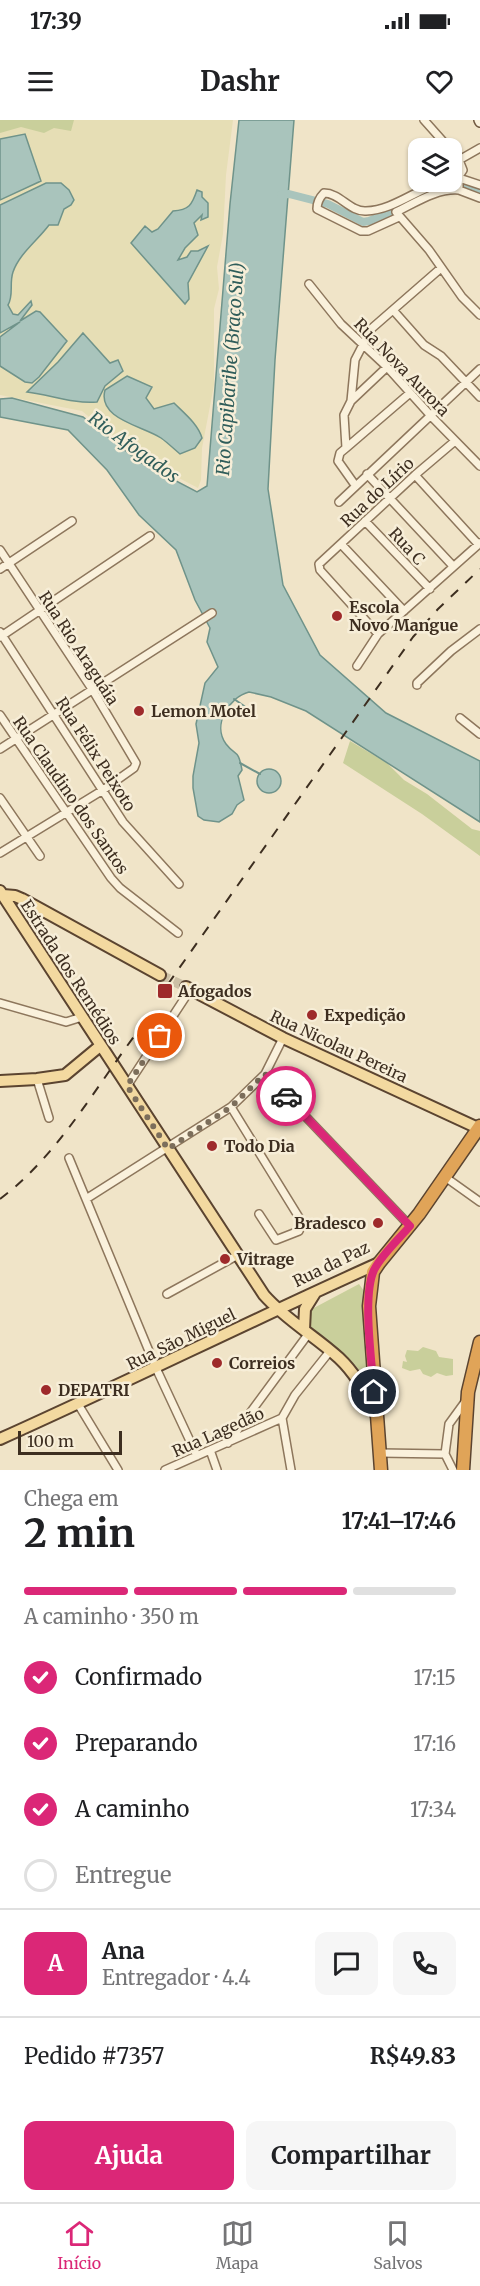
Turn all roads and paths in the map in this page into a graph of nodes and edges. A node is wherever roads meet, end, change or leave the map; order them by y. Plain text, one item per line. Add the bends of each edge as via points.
1 (424, 120) edge
2 (440, 138) edge
3 (480, 148) edge
4 (462, 158) edge
5 (462, 184) edge
6 (480, 186) edge
7 (462, 187) edge
8 (421, 192) edge
9 (439, 192) edge
10 (480, 198) edge
11 (397, 215) junction
12 (441, 267) junction
13 (309, 284) dead end
14 (393, 310) junction
15 (480, 315) edge
16 (365, 344) junction
17 (387, 367) junction
18 (480, 369) edge
19 (466, 383) junction
20 (410, 393) junction
21 (480, 397) edge
22 (351, 401) junction
23 (430, 416) junction
24 (455, 441) junction
25 (346, 448) junction
26 (480, 466) edge
27 (367, 474) junction
28 (415, 474) junction
29 (355, 485) junction
30 (389, 498) junction
31 (339, 502) dead end
32 (72, 520) dead end
33 (365, 521) junction
34 (150, 536) dead end
35 (479, 543) edge
36 (341, 544) junction
37 (0, 550) edge
38 (8, 564) junction
39 (453, 566) junction
40 (0, 569) edge
41 (430, 589) junction
42 (39, 611) junction
43 (404, 611) junction
44 (212, 613) dead end
45 (480, 629) edge
46 (378, 634) junction
47 (1, 635) edge
48 (357, 666) dead end
49 (417, 685) dead end
50 (92, 689) junction
51 (54, 713) junction
52 (0, 715) edge
53 (460, 718) dead end
54 (480, 734) edge
55 (16, 739) junction
56 (0, 749) edge
57 (103, 790) junction
58 (0, 798) edge
59 (66, 813) junction
60 (26, 837) junction
61 (0, 853) edge
62 (40, 856) dead end
63 (179, 884) dead end
64 (1, 894) edge
65 (178, 933) dead end
66 (160, 975) tunnel mouth
67 (188, 988) joint
68 (0, 1003) edge
69 (82, 1017) junction
70 (283, 1038) junction
71 (100, 1046) junction
72 (265, 1074) junction
73 (37, 1079) junction
74 (0, 1081) edge
75 (127, 1086) junction
76 (231, 1107) junction
77 (49, 1118) dead end
78 (479, 1128) edge
79 (168, 1149) junction
80 (69, 1158) dead end
81 (445, 1177) junction
82 (86, 1199) junction
83 (480, 1202) edge
84 (259, 1214) dead end
85 (410, 1226) junction
86 (237, 1255) junction
87 (379, 1263) junction
88 (317, 1291) junction
89 (167, 1294) dead end
90 (276, 1309) junction
91 (306, 1331) junction
92 (480, 1342) edge
93 (330, 1351) junction
94 (156, 1368) junction
95 (467, 1398) junction
96 (78, 1404) junction
97 (375, 1413) junction
98 (282, 1418) junction
99 (0, 1439) edge
100 (228, 1443) junction
101 (210, 1450) junction
102 (380, 1453) junction
103 (446, 1454) junction
104 (197, 1456) junction
105 (118, 1470) edge
106 (165, 1470) edge
107 (217, 1470) edge
108 (291, 1470) edge
109 (381, 1470) edge
110 (453, 1470) edge
111 (463, 1470) edge

1 - 2 street
3 - 4 street
5 - 6 street
7 - 10 street
8 - 11 street via 366,211 331,193 324,193 318,201 317,209 361,231
9 - 11 street
11 - 12 street
12 - 14 street
12 - 15 street
13 - 16 street, Rua Nova Aurora via 341,324
14 - 16 street via 371,329
14 - 19 street
16 - 17 street, Rua Nova Aurora
16 - 22 street via 355,360
17 - 20 street, Rua Nova Aurora
17 - 22 street
18 - 19 street
19 - 21 street
19 - 23 street
20 - 23 street, Rua Nova Aurora
20 - 25 street
22 - 25 street via 344,415
23 - 24 street, Rua Nova Aurora
23 - 27 street
24 - 26 street, Rua Nova Aurora
24 - 28 street, Rua do Lírio
25 - 29 street via 338,461
27 - 29 street
27 - 30 street
28 - 30 street, Rua do Lírio
28 - 35 street
29 - 31 street
30 - 33 street, Rua do Lírio
30 - 39 street
32 - 38 street
33 - 36 street, Rua do Lírio
33 - 41 street, Rua C
34 - 42 street
35 - 39 street
36 - 43 street
36 - 46 street, Rua do Lírio via 319,564 320,570
37 - 38 street, Rua Rio Araguáia
38 - 40 street
38 - 42 street, Rua Rio Araguáia
39 - 41 street
41 - 43 street
42 - 47 street
42 - 50 street, Rua Rio Araguáia
43 - 46 street
44 - 50 street
45 - 49 street
46 - 48 street
47 - 51 street, Rua Félix Peixoto
50 - 51 street
50 - 57 street, Rua Rio Araguáia via 135,760 134,768
51 - 55 street
51 - 57 street, Rua Félix Peixoto
52 - 55 street, Rua Claudino dos Santos
53 - 54 street
55 - 56 street
55 - 59 street, Rua Claudino dos Santos
57 - 59 street
57 - 63 street, Rua Félix Peixoto via 123,822
58 - 60 street
59 - 60 street
59 - 65 street, Rua Claudino dos Santos via 116,883
60 - 61 street
60 - 62 street
64 - 66 main road via 22,899
64 - 69 main road, Estrada dos Remédios
67 - 70 main road, Rua Nicolau Pereira
67 - 75 street
68 - 69 street via 66,1022
69 - 71 main road, Estrada dos Remédios
70 - 72 street
70 - 78 main road, Rua Nicolau Pereira
71 - 73 main road via 65,1075
71 - 75 main road, Estrada dos Remédios
72 - 76 street
72 - 85 street
73 - 74 main road
73 - 77 street
75 - 79 main road, Estrada dos Remédios
76 - 79 street
76 - 84 street via 302,1226 276,1240
78 - 81 highway, Rua da Paz
79 - 82 street
79 - 86 main road, Estrada dos Remédios
80 - 82 street
81 - 83 street
81 - 85 highway, Rua da Paz
82 - 94 street
85 - 87 highway, Rua da Paz
86 - 89 street
86 - 90 main road, Estrada dos Remédios
87 - 88 main road, Rua da Paz
87 - 97 highway via 370,1284 369,1306
88 - 90 main road, Rua da Paz
88 - 91 main road via 305,1309
90 - 91 main road, Estrada dos Remédios
90 - 94 main road, Rua São Miguel
91 - 93 main road, Estrada dos Remédios
91 - 100 street
92 - 95 highway
93 - 97 main road, Estrada dos Remédios via 360,1382
93 - 98 street
94 - 96 main road, Rua São Miguel
94 - 104 street
95 - 103 street via 449,1424
95 - 111 highway
96 - 99 main road, Rua São Miguel
96 - 105 street
97 - 102 highway
98 - 100 street, Rua Lagedão
98 - 108 street
100 - 101 street, Rua Lagedão
101 - 104 street, Rua Lagedão
101 - 107 street
102 - 103 street
102 - 109 highway
103 - 110 street
104 - 106 street, Rua Lagedão

